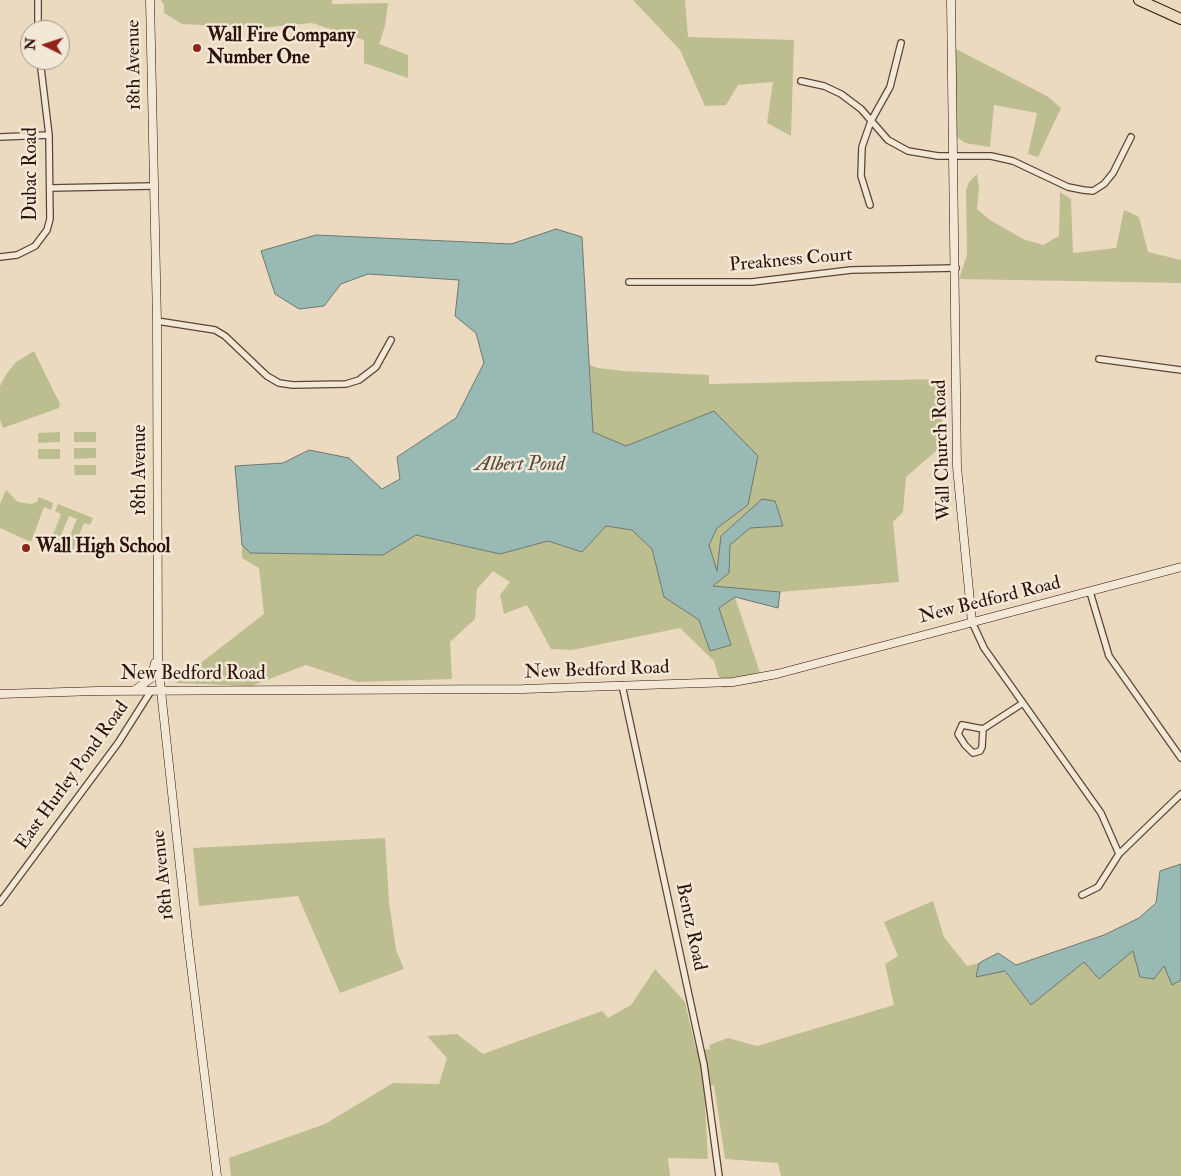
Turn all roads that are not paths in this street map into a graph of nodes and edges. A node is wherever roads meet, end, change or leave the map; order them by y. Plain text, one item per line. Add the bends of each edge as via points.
1 (38, 0) edge
2 (150, 0) edge
3 (951, 0) edge
4 (1139, 0) edge
5 (1181, 19) edge
6 (38, 20) edge
7 (901, 43) dead end
8 (41, 70) edge
9 (801, 81) dead end
10 (871, 122) junction
11 (49, 135) junction
12 (0, 137) edge
13 (1131, 137) dead end
14 (953, 156) junction
15 (153, 186) junction
16 (50, 188) junction
17 (870, 205) dead end
18 (0, 257) edge
19 (956, 268) junction
20 (629, 282) dead end
21 (157, 321) junction
22 (391, 340) dead end
23 (1099, 359) dead end
24 (1181, 370) edge
25 (1181, 567) edge
26 (1090, 592) junction
27 (972, 622) junction
28 (157, 636) junction
29 (622, 685) junction
30 (134, 691) junction
31 (151, 691) junction
32 (160, 692) junction
33 (0, 694) edge
34 (1022, 703) junction
35 (983, 729) junction
36 (1181, 758) edge
37 (1181, 794) edge
38 (1119, 854) junction
39 (1082, 895) dead end
40 (0, 902) edge
41 (217, 1176) edge
42 (719, 1176) edge

1 - 6 street
2 - 15 street, 18th Avenue
3 - 14 street, Wall Church Road
4 - 5 highway
7 - 10 street via 890,87
8 - 11 street, Dubac Road
9 - 10 street via 841,94 861,109
10 - 14 street via 888,140 908,151 926,156
10 - 17 street via 860,156 863,187
11 - 12 street
11 - 16 street, Dubac Road
13 - 14 street via 1113,173 1093,191 1068,187 1001,158
14 - 19 street, Wall Church Road
15 - 16 street
15 - 21 street, 18th Avenue
16 - 18 street, Dubac Road via 50,219 42,239 25,252
19 - 20 street, Preakness Court via 851,270 752,282
19 - 27 street, Wall Church Road via 957,467
21 - 22 street via 214,330 225,336 267,376 293,385 346,384 359,380 376,367
21 - 28 street, 18th Avenue
23 - 24 street
25 - 26 street, New Bedford Road
26 - 27 street, New Bedford Road
26 - 36 street via 1109,656
27 - 29 street, New Bedford Road via 754,679 714,684
27 - 34 street, Wall Church Road via 980,641
28 - 30 street via 154,672
28 - 32 street, 18th Avenue
29 - 32 street, New Bedford Road
29 - 42 street, Bentz Road via 704,1065
30 - 31 street, New Bedford Road
30 - 33 street, New Bedford Road
31 - 32 street, New Bedford Road
31 - 40 street, East Hurley Pond Road via 118,743
32 - 41 street, 18th Avenue
34 - 35 street
34 - 38 street, Wall Church Road via 1101,813
35 - 35 street via 966,724 960,728 959,737 969,751 977,752 982,747
37 - 38 street
38 - 39 street via 1098,887

